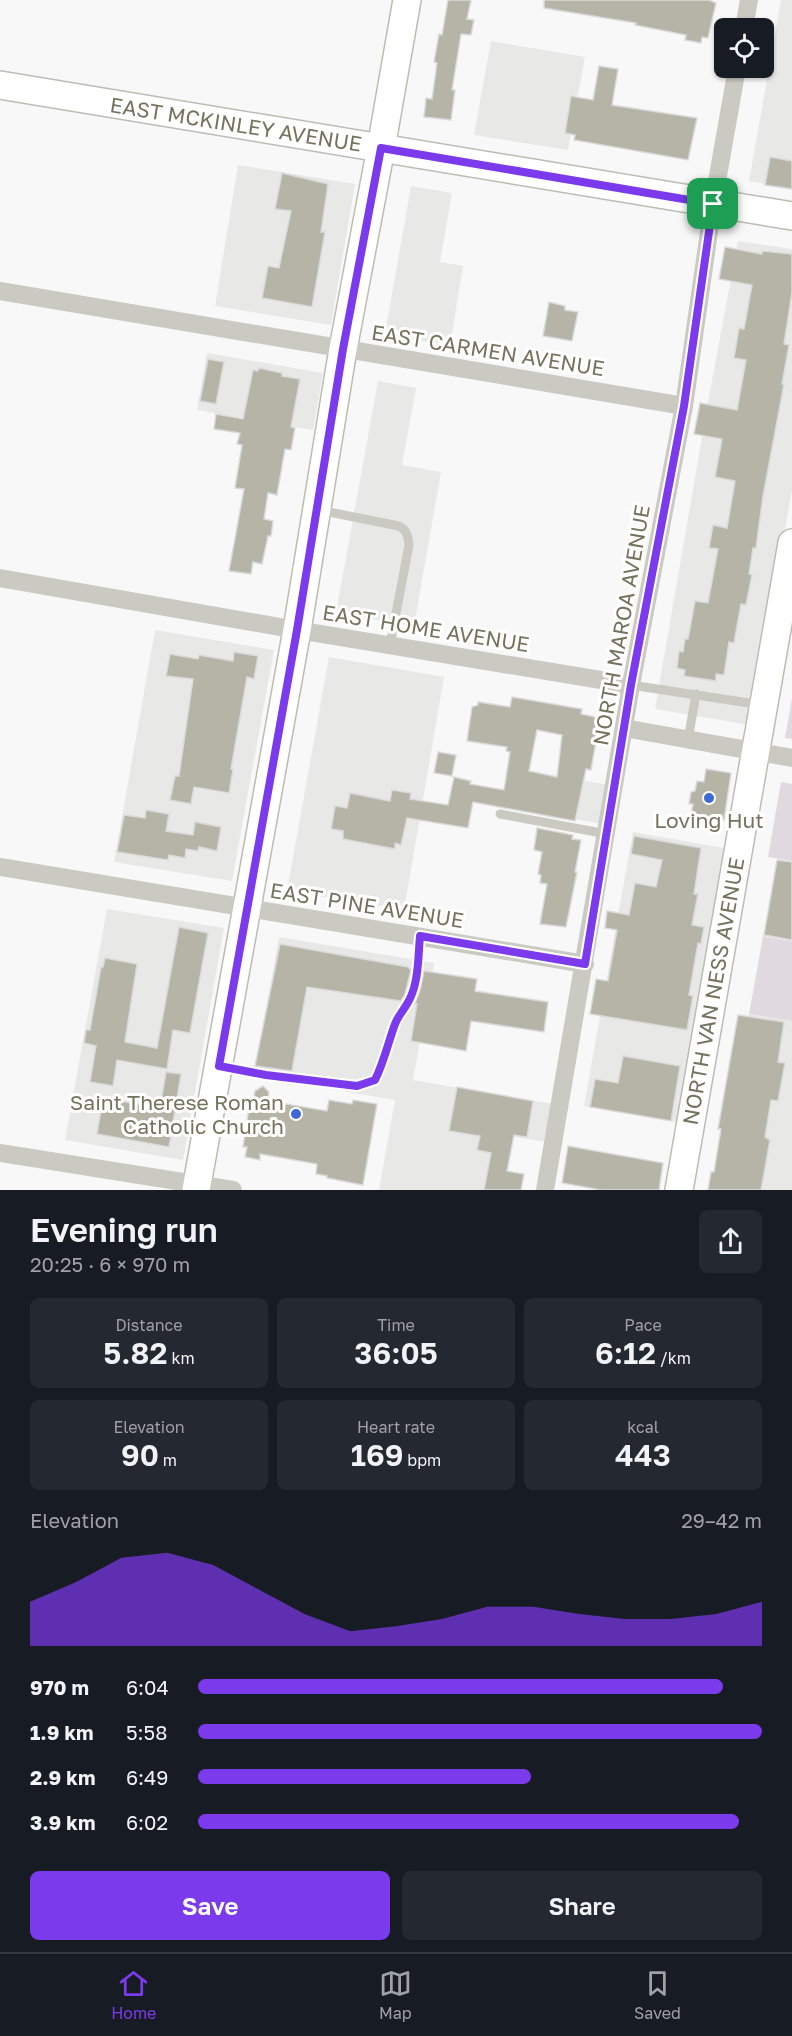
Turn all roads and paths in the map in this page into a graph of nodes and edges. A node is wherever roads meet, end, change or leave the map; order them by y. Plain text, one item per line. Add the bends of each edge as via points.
1 (407, 0) edge
2 (748, 0) edge
3 (745, 18) edge
4 (735, 78) edge
5 (0, 85) edge
6 (381, 148) junction
7 (713, 204) junction
8 (792, 216) edge
9 (0, 291) edge
10 (343, 349) junction
11 (684, 406) junction
12 (317, 509) junction
13 (792, 543) edge
14 (0, 578) edge
15 (297, 630) junction
16 (390, 645) junction
17 (631, 685) junction
18 (696, 694) junction
19 (763, 705) junction
20 (624, 728) junction
21 (688, 740) junction
22 (754, 752) junction
23 (792, 758) edge
24 (500, 814) dead end
25 (607, 834) junction
26 (0, 867) edge
27 (248, 908) junction
28 (420, 936) junction
29 (585, 964) junction
30 (219, 1066) junction
31 (0, 1153) edge
32 (197, 1187) edge
33 (233, 1190) edge
34 (545, 1190) edge
35 (679, 1190) edge

1 - 6 main road
2 - 3 street
4 - 7 street, NORTH MAROA AVENUE
5 - 6 main road, EAST MCKINLEY AVENUE
6 - 7 main road, EAST MCKINLEY AVENUE
6 - 10 main road
7 - 8 main road, EAST MCKINLEY AVENUE
7 - 11 street, NORTH MAROA AVENUE
9 - 10 street, EAST CARMEN AVENUE
10 - 11 street, EAST CARMEN AVENUE
10 - 12 main road
11 - 17 street, NORTH MAROA AVENUE
12 - 15 main road
12 - 16 lane via 399,526 408,535
13 - 19 main road, NORTH VAN NESS AVENUE
14 - 15 street, EAST HOME AVENUE
15 - 16 street, EAST HOME AVENUE
15 - 27 main road
16 - 17 street, EAST HOME AVENUE
17 - 18 lane
17 - 20 street, NORTH MAROA AVENUE
18 - 19 lane
18 - 21 lane
19 - 22 main road, NORTH VAN NESS AVENUE
20 - 21 street
20 - 25 street, NORTH MAROA AVENUE
21 - 22 street
22 - 23 street
22 - 35 main road, NORTH VAN NESS AVENUE
24 - 25 lane
25 - 29 street, NORTH MAROA AVENUE
26 - 27 street, EAST PINE AVENUE
27 - 28 street, EAST PINE AVENUE
27 - 30 main road
28 - 29 street, EAST PINE AVENUE
28 - 30 lane via 414,986 399,1014 375,1080 357,1086
29 - 34 street, NORTH MAROA AVENUE
30 - 32 main road
31 - 32 street
32 - 33 street

